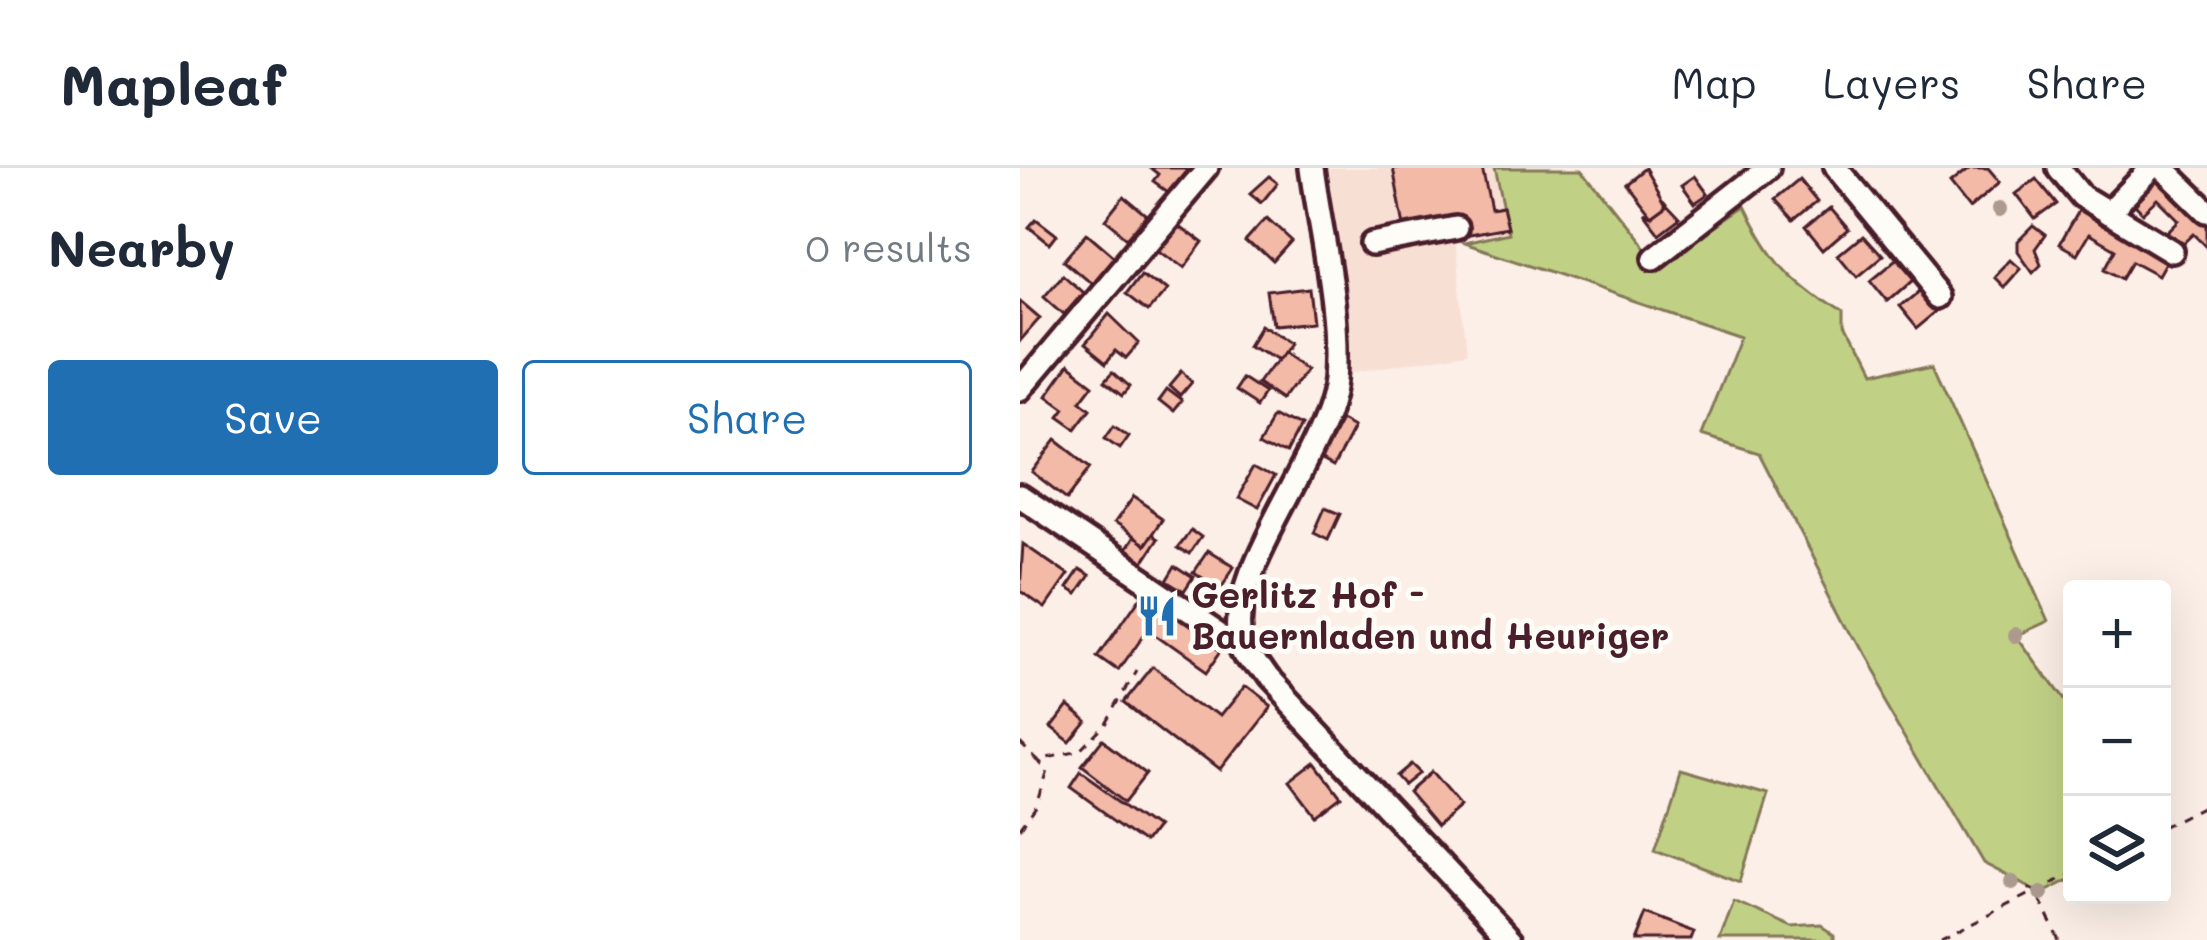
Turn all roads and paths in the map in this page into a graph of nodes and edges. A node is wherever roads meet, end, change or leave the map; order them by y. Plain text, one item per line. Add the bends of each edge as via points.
1 (1205, 168) edge
2 (1312, 168) edge
3 (1834, 168) edge
4 (2058, 168) edge
5 (2152, 168) edge
6 (2163, 168) edge
7 (1753, 172) edge
8 (2207, 211) edge
9 (2108, 213) junction
10 (1456, 228) dead end
11 (1372, 244) dead end
12 (2172, 251) dead end
13 (1654, 257) dead end
14 (1940, 297) dead end
15 (1020, 389) edge
16 (1020, 496) edge
17 (1242, 635) junction
18 (1137, 672) dead end
19 (1020, 743) edge
20 (1038, 761) junction
21 (2207, 804) edge
22 (2171, 822) edge
23 (1020, 827) edge
24 (2013, 878) dead end
25 (2063, 878) edge
26 (2036, 891) junction
27 (1511, 940) edge
28 (1940, 940) edge
29 (2060, 940) edge

1 - 15 street
2 - 17 street via 1335,382 1322,431 1253,569 1241,602
3 - 14 street
4 - 9 street via 2080,196
5 - 9 street
6 - 8 street
7 - 13 street
9 - 12 street
10 - 11 street
16 - 17 street via 1225,634
17 - 27 street
18 - 20 path via 1108,724 1080,752
19 - 20 path
20 - 23 path via 1046,782
21 - 22 path
24 - 26 path
25 - 26 path
26 - 28 path
26 - 29 path

